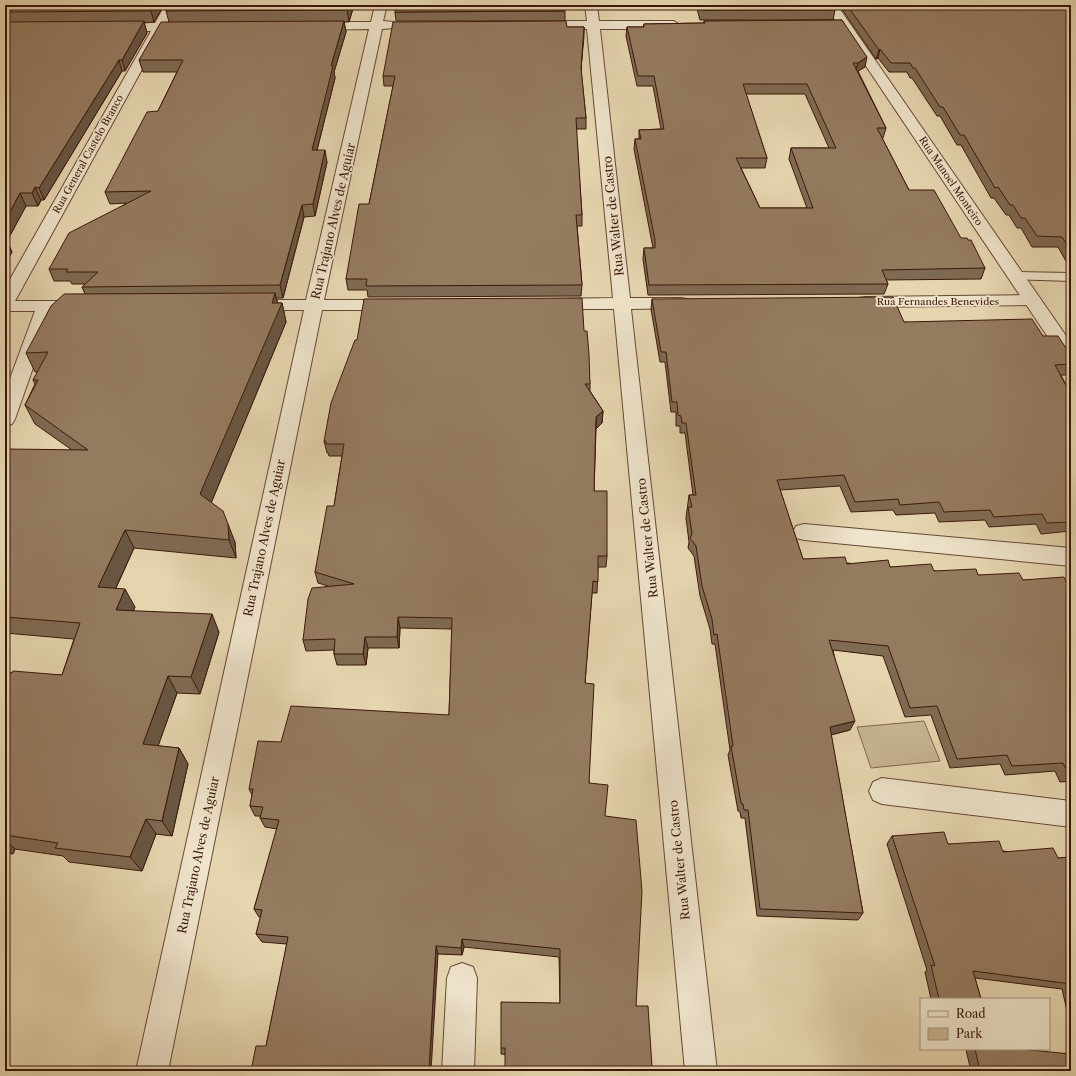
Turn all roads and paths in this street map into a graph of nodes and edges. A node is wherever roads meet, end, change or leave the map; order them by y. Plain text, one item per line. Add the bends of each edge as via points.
1 (171, 5) edge
2 (830, 5) edge
3 (379, 15) edge
4 (592, 15) edge
5 (400, 25) edge
6 (523, 25) edge
7 (689, 25) edge
8 (299, 26) edge
9 (158, 27) junction
10 (198, 27) edge
11 (104, 28) edge
12 (1016, 276) junction
13 (1071, 277) edge
14 (1032, 300) junction
15 (851, 302) edge
16 (5, 303) edge
17 (694, 303) edge
18 (537, 304) edge
19 (623, 304) junction
20 (314, 305) junction
21 (411, 305) edge
22 (5, 306) edge
23 (46, 306) junction
24 (94, 306) edge
25 (235, 306) edge
26 (1071, 358) edge
27 (5, 419) edge
28 (804, 532) dead end
29 (1071, 557) edge
30 (882, 791) dead end
31 (1071, 814) edge
32 (462, 978) dead end
33 (152, 1071) edge
34 (458, 1071) edge
35 (701, 1071) edge

1 - 9 street, Rua General Castelo Branco
2 - 12 street, Rua Manoel Monteiro via 837,24
3 - 5 street
3 - 8 street
3 - 20 street, Rua Trajano Alves de Aguiar
4 - 6 street
4 - 7 street
4 - 19 street, Rua Walter de Castro
9 - 10 street
9 - 11 street
9 - 16 street, Rua General Castelo Branco
12 - 13 lane
12 - 14 street, Rua Manoel Monteiro
14 - 15 street, Rua Fernandes Benevides
14 - 26 street, Rua Manoel Monteiro
17 - 19 street
18 - 19 street
19 - 35 street, Rua Walter de Castro
20 - 21 street
20 - 25 street
20 - 33 street, Rua Trajano Alves de Aguiar
22 - 23 street
23 - 24 street
23 - 27 street
28 - 29 street
30 - 31 street
32 - 34 street

